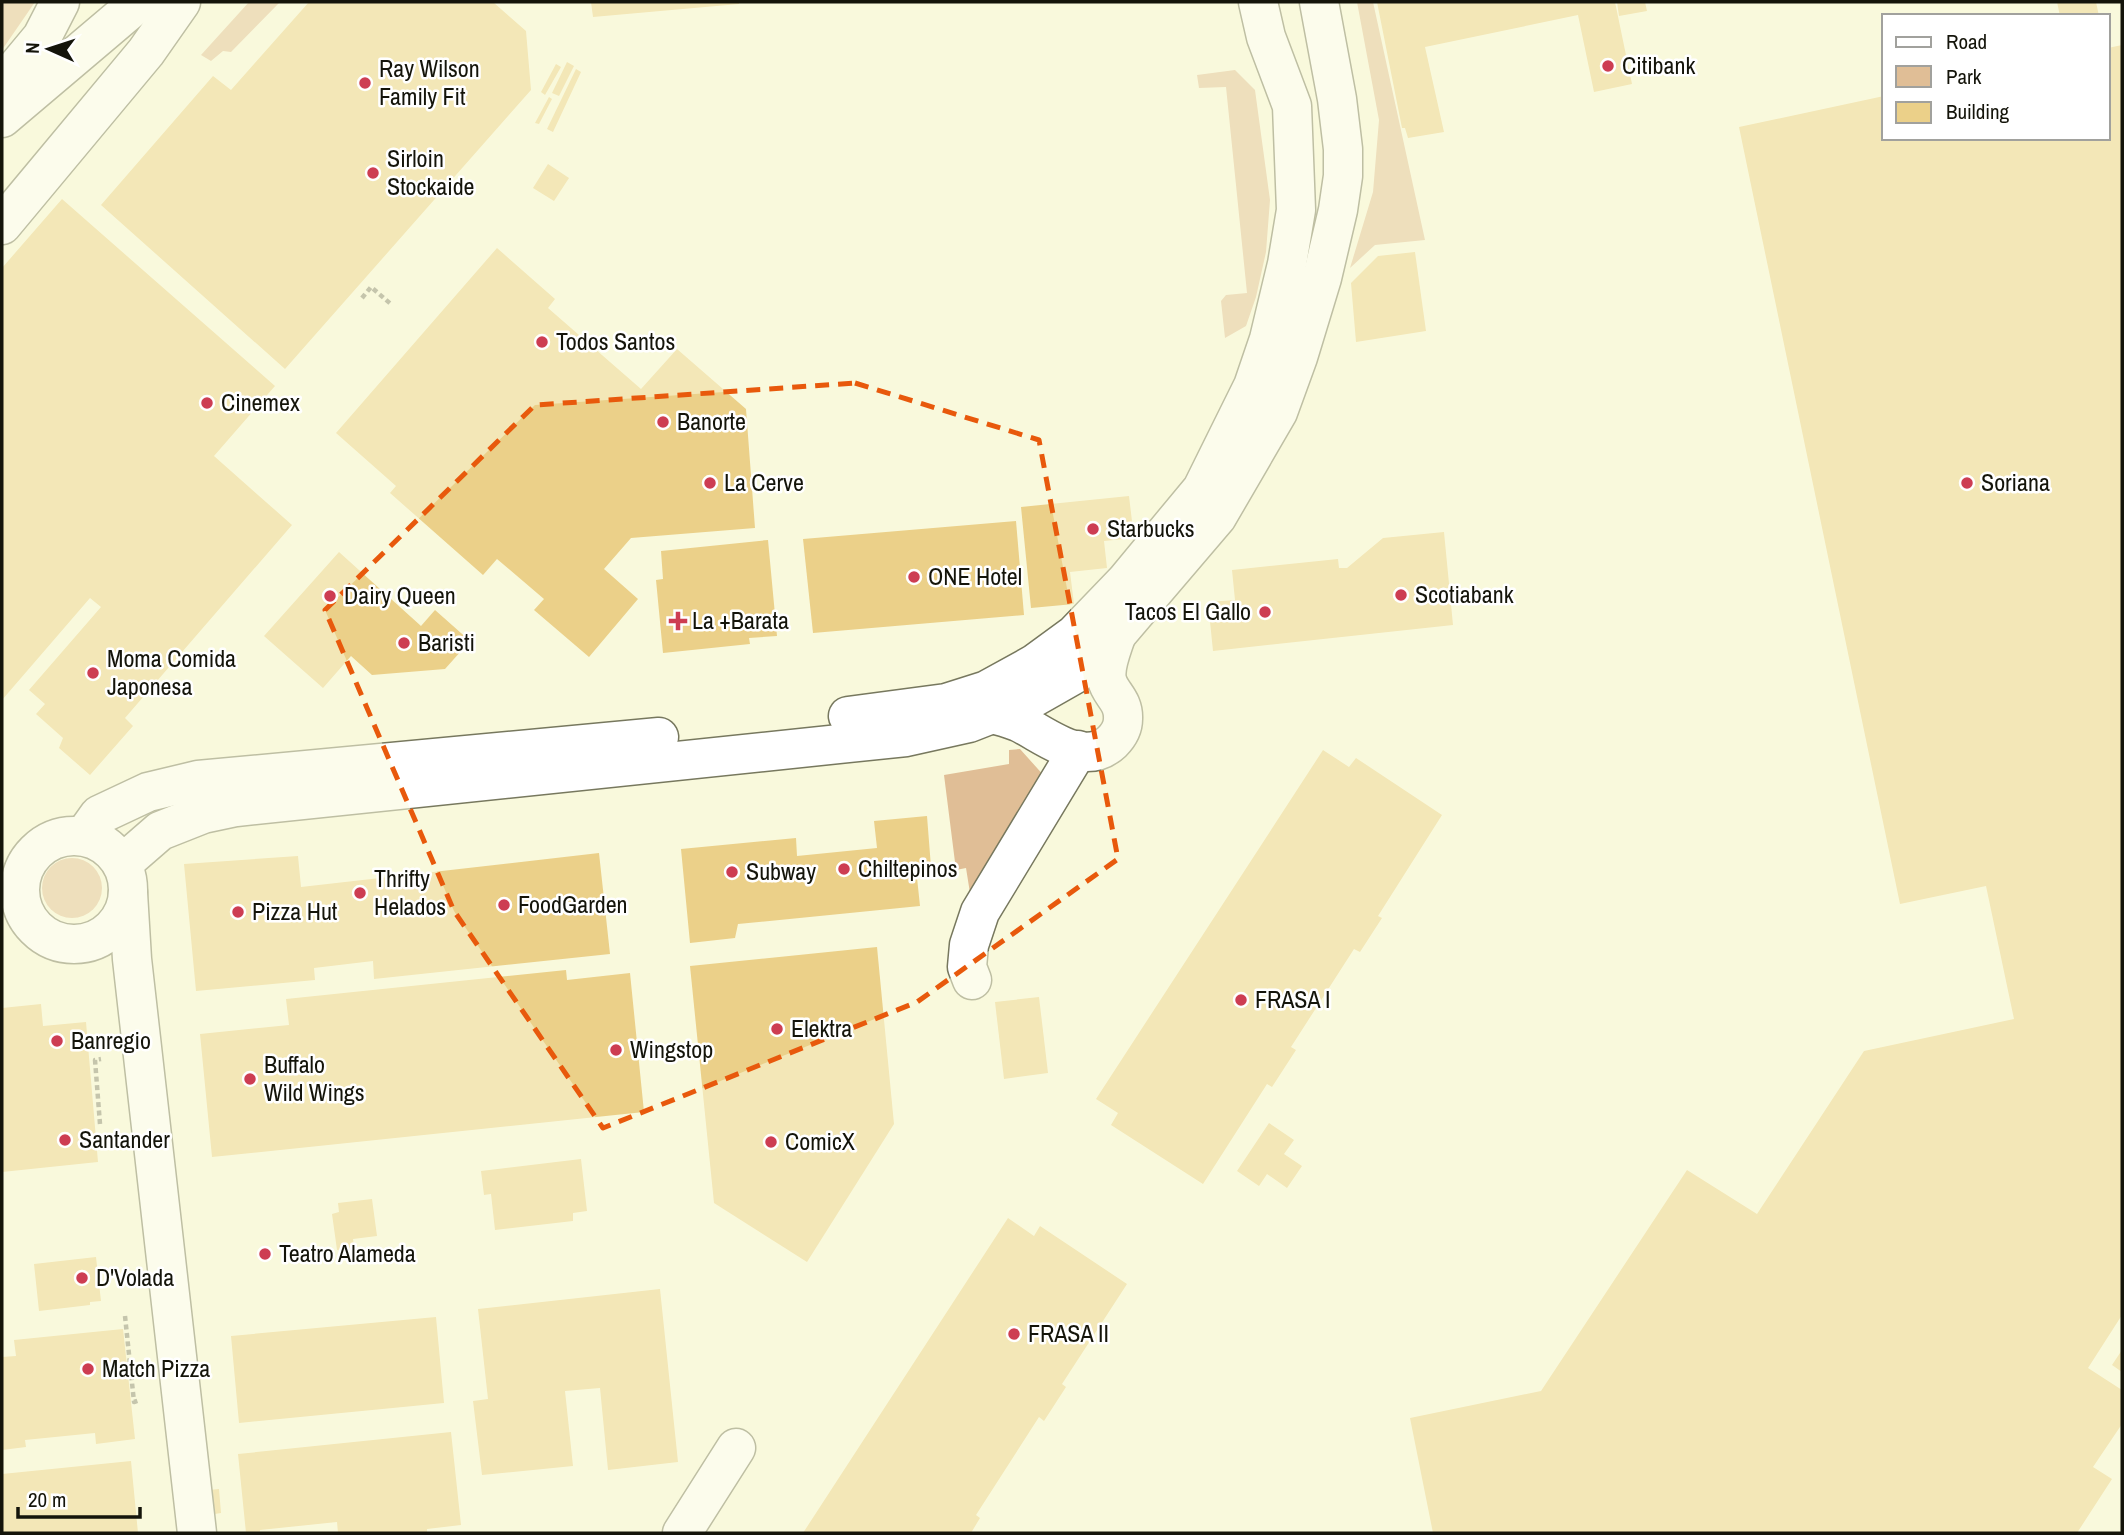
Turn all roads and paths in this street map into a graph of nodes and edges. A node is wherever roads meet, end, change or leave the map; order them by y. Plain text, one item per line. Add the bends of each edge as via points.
1 (60, 2) edge
2 (139, 2) edge
3 (181, 2) edge
4 (1258, 2) edge
5 (1281, 2) edge
6 (1319, 2) edge
7 (96, 39) junction
8 (2, 85) edge
9 (1292, 106) junction
10 (2, 118) edge
11 (2, 146) edge
12 (1343, 149) junction
13 (1295, 161) junction
14 (2, 225) edge
15 (362, 299) dead end
16 (392, 305) dead end
17 (1117, 633) junction
18 (993, 713) junction
19 (1090, 749) junction
20 (84, 836) junction
21 (125, 878) junction
22 (14, 920) edge
23 (99, 938) junction
24 (132, 959) junction
25 (981, 968) dead end
26 (101, 1059) dead end
27 (100, 1124) dead end
28 (125, 1316) dead end
29 (140, 1400) dead end
30 (736, 1448) dead end
31 (197, 1533) edge
32 (682, 1533) edge

1 - 8 main road via 42,37
2 - 7 main road
3 - 14 main road via 146,52
4 - 9 main road
5 - 9 main road
6 - 12 main road
7 - 10 main road
7 - 11 main road
9 - 13 main road
12 - 13 main road via 1336,168 1325,176 1310,174
12 - 17 main road via 1338,211 1322,278 1278,412 1217,517
13 - 20 main road via 1296,210 1269,339 1253,386 1202,489 1125,582 1075,634 1034,664 987,690 946,703 868,714 198,780 148,792 99,815
15 - 16 path via 371,288
17 - 18 main road via 1077,673 1033,698
17 - 19 main road via 1107,682 1120,700 1124,720 1119,735
18 - 19 main road via 1062,747
18 - 21 main road via 906,737 236,807 160,831
19 - 25 main road via 980,912 967,967
20 - 21 main road via 112,851
20 - 22 main road via 57,839 33,855 20,884
21 - 23 main road via 123,914
21 - 24 main road
22 - 23 main road via 58,941 83,944
23 - 24 main road via 121,946
24 - 31 main road
26 - 27 path via 95,1060
28 - 29 path via 134,1402
30 - 32 main road

